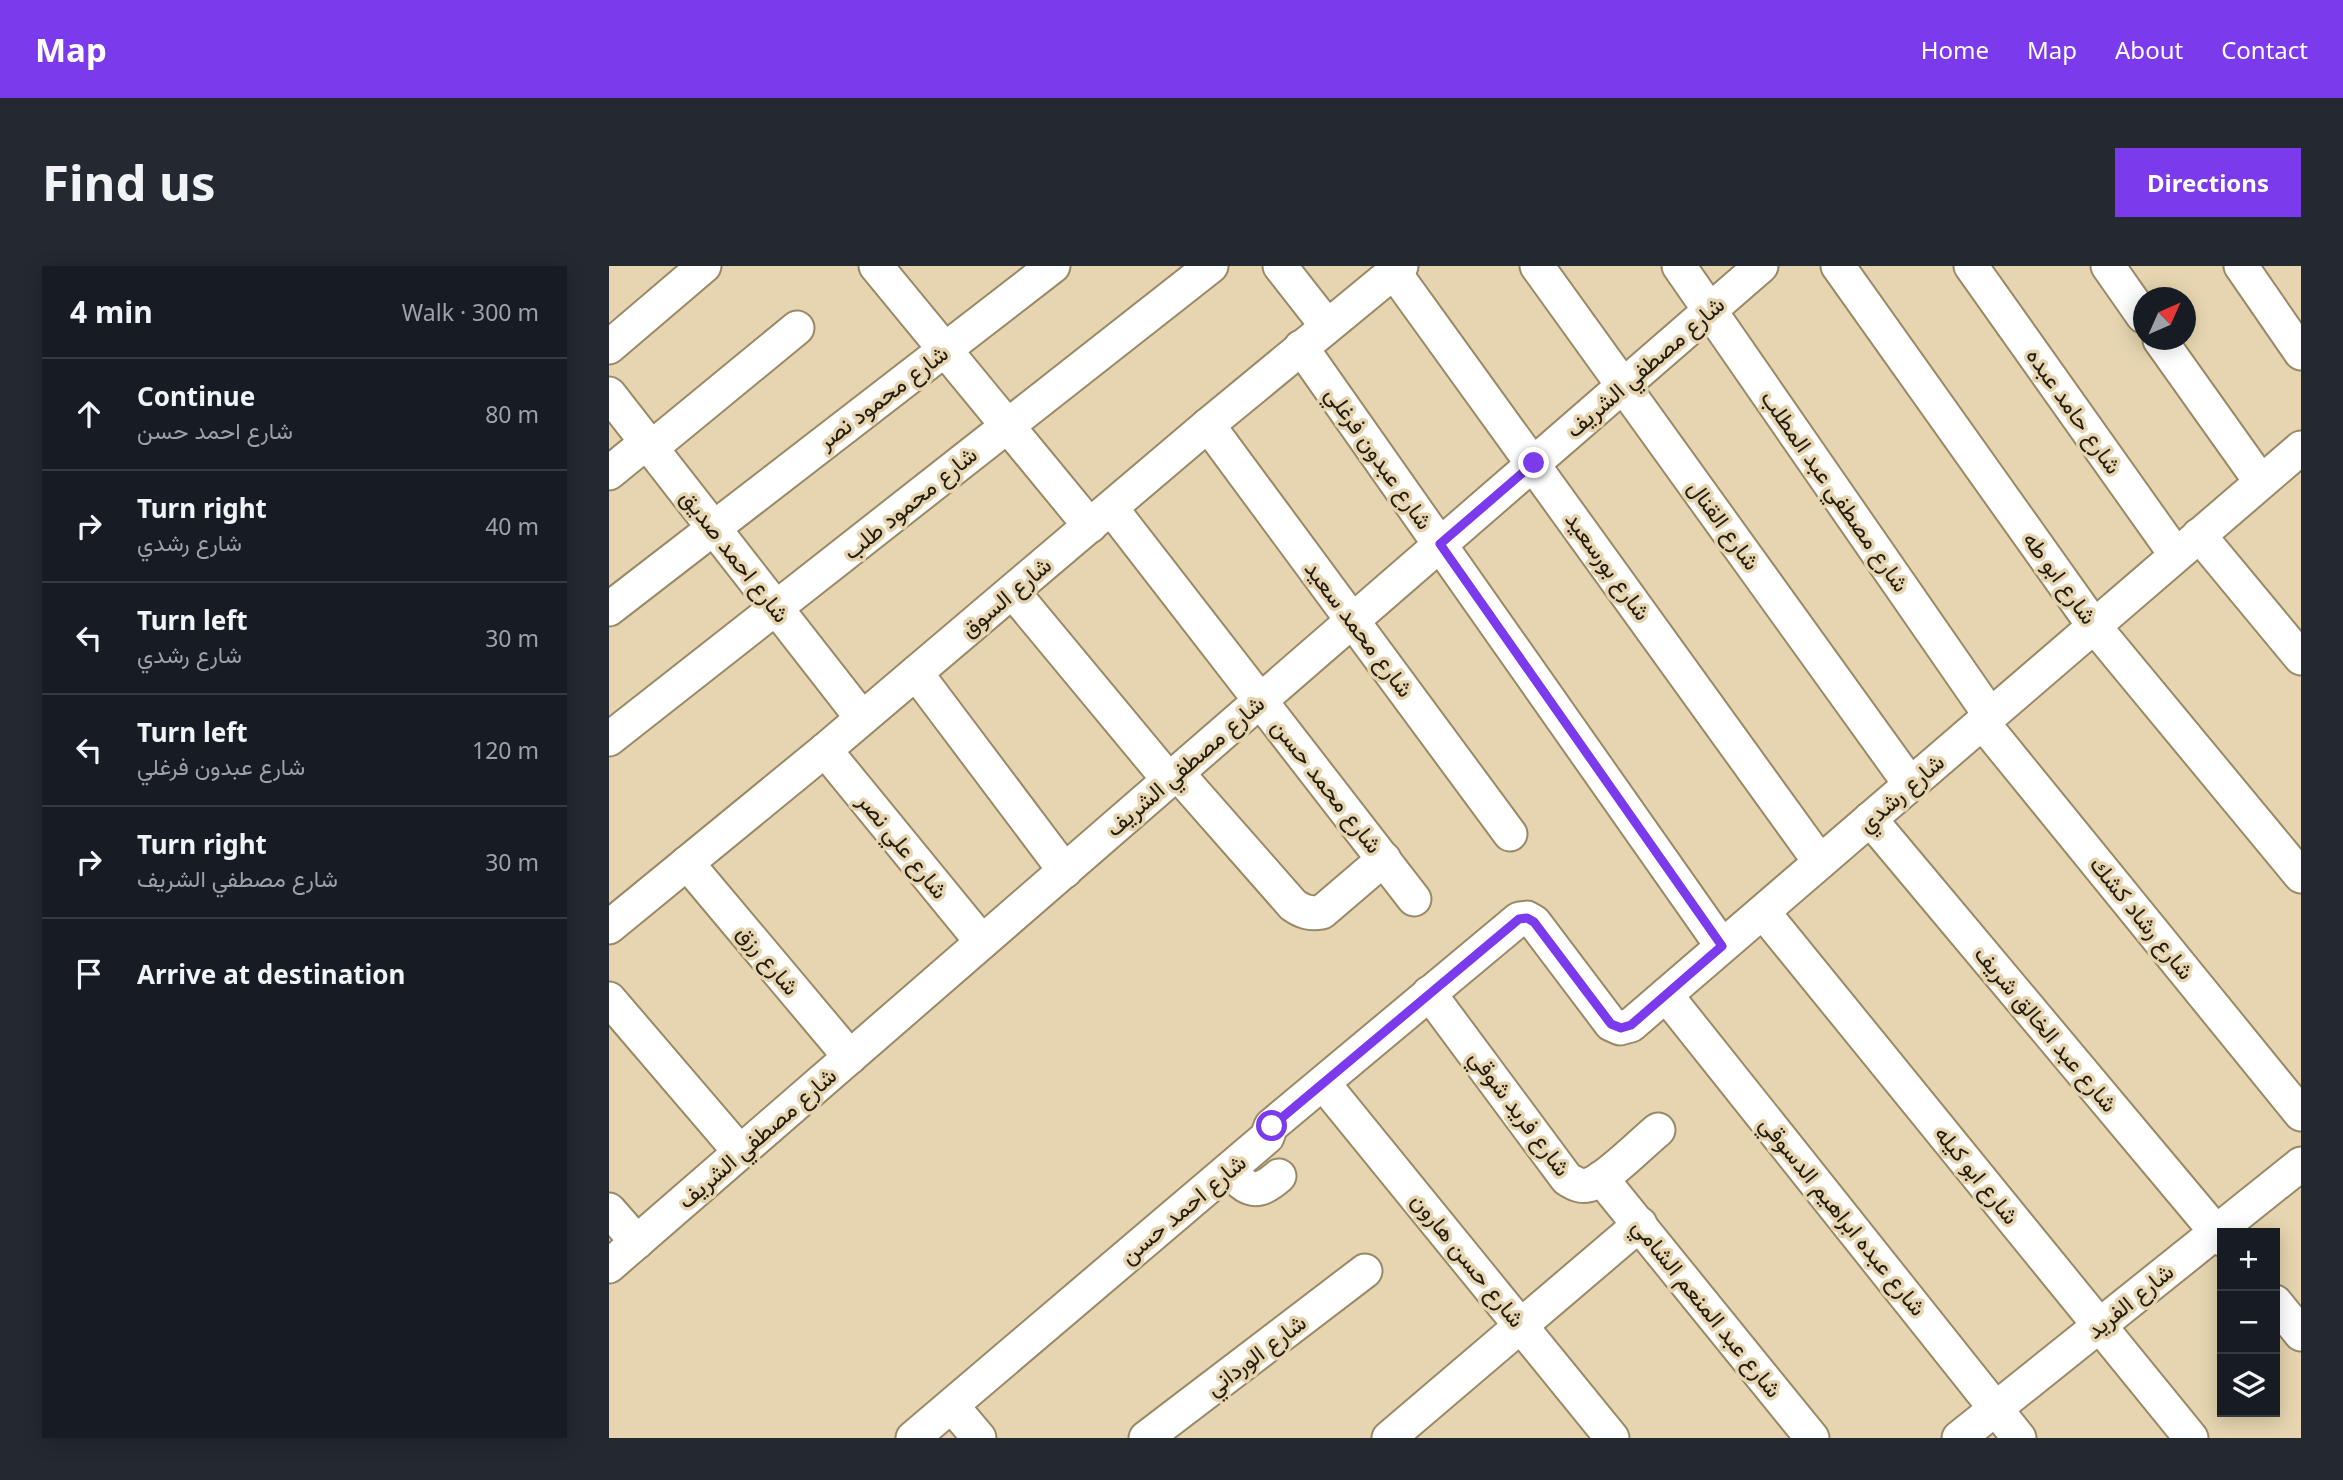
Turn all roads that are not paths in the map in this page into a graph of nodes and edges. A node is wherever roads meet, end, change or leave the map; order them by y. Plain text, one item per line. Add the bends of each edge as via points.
1 (704, 266) edge
2 (876, 266) edge
3 (1053, 266) edge
4 (1211, 266) edge
5 (1280, 266) edge
6 (1537, 266) edge
7 (1679, 266) edge
8 (1761, 266) edge
9 (1838, 266) edge
10 (1971, 266) edge
11 (2108, 266) edge
12 (1397, 269) edge
13 (2254, 270) edge
14 (2133, 301) edge
15 (1710, 310) junction
16 (1327, 326) junction
17 (797, 328) dead end
18 (614, 334) edge
19 (1301, 347) junction
20 (946, 350) junction
21 (2167, 350) edge
22 (2301, 353) edge
23 (1623, 385) junction
24 (609, 394) edge
25 (1007, 425) junction
26 (1208, 425) junction
27 (649, 445) junction
28 (2301, 448) edge
29 (1534, 463) junction
30 (609, 473) edge
31 (2261, 482) junction
32 (1100, 517) junction
33 (712, 527) junction
34 (1440, 544) junction
35 (2188, 545) junction
36 (1013, 592) junction
37 (609, 608) edge
38 (777, 609) junction
39 (1352, 621) junction
40 (2094, 626) junction
41 (2300, 654) edge
42 (916, 674) junction
43 (1261, 700) junction
44 (862, 718) junction
45 (1986, 719) junction
46 (609, 739) edge
47 (825, 750) junction
48 (1173, 776) junction
49 (1910, 784) junction
50 (1870, 819) junction
51 (1510, 834) dead end
52 (1384, 859) junction
53 (1820, 862) junction
54 (687, 863) junction
55 (1065, 870) junction
56 (2301, 876) edge
57 (1414, 899) dead end
58 (1763, 912) junction
59 (1513, 923) joint
60 (609, 927) edge
61 (982, 942) junction
62 (1722, 946) junction
63 (1429, 993) junction
64 (1666, 995) junction
65 (609, 999) edge
66 (850, 1057) junction
67 (1323, 1083) junction
68 (2301, 1114) edge
69 (1657, 1130) dead end
70 (740, 1153) junction
71 (2301, 1164) edge
72 (1229, 1170) junction
73 (1279, 1176) dead end
74 (1601, 1178) junction
75 (609, 1210) edge
76 (1640, 1224) junction
77 (2228, 1228) edge
78 (2217, 1234) edge
79 (2217, 1237) edge
80 (637, 1242) junction
81 (609, 1266) edge
82 (1365, 1271) dead end
83 (2280, 1308) edge
84 (1521, 1325) junction
85 (2099, 1325) junction
86 (2301, 1334) edge
87 (951, 1406) junction
88 (1996, 1408) junction
89 (1422, 1427) edge
90 (913, 1438) edge
91 (979, 1438) edge
92 (1146, 1438) edge
93 (1389, 1438) edge
94 (1612, 1438) edge
95 (1812, 1438) edge
96 (1959, 1438) edge
97 (2019, 1438) edge
98 (2191, 1438) edge

1 - 18 street
2 - 20 street, شارع محمد حسن
3 - 20 street, شارع محمود نصر
4 - 25 street, شارع محمود طلب
5 - 16 street
6 - 23 street, شارع القنال
7 - 15 street, شارع مصطفي عبد المطلب
8 - 15 street, شارع مصطفي الشريف
9 - 40 street, شارع ابو طه
10 - 35 street, شارع حامد عبده
11 - 14 street
12 - 16 street, شارع السوق
12 - 29 street, شارع بورسعيد
13 - 22 street
15 - 23 street, شارع مصطفي الشريف
15 - 45 street, شارع مصطفي عبد المطلب
16 - 19 street, شارع السوق
17 - 27 street
19 - 26 street, شارع السوق
19 - 34 street, شارع عبدون فرغلي
20 - 25 street, شارع محمد حسن
20 - 33 street, شارع محمود نصر
21 - 31 street
23 - 29 street, شارع مصطفي الشريف
23 - 49 street, شارع القنال
24 - 27 street, شارع احمد صديق
25 - 32 street, شارع محمد حسن
25 - 38 street, شارع محمود طلب
26 - 32 street, شارع السوق
26 - 39 street, شارع محمد سعيد
27 - 30 street
27 - 33 street, شارع احمد صديق
28 - 31 street, شارع رشدي
29 - 34 street, شارع مصطفي الشريف
29 - 53 street, شارع بورسعيد
31 - 35 street, شارع رشدي
32 - 36 street, شارع السوق
32 - 43 street, شارع محمد حسن
33 - 37 street, شارع محمود نصر
33 - 38 street, شارع احمد صديق
34 - 39 street, شارع مصطفي الشريف
34 - 62 street, شارع عبدون فرغلي
35 - 40 street, شارع رشدي
35 - 41 street, شارع حامد عبده
36 - 42 street, شارع السوق
36 - 48 street
38 - 44 street, شارع احمد صديق
38 - 46 street, شارع محمود طلب
39 - 43 street, شارع مصطفي الشريف
39 - 51 street, شارع محمد سعيد
40 - 45 street, شارع رشدي
40 - 56 street, شارع ابو طه
42 - 44 street, شارع السوق
42 - 55 street
43 - 48 street, شارع مصطفي الشريف
43 - 52 street, شارع محمد حسن
44 - 47 street, شارع السوق
45 - 49 street, شارع رشدي
45 - 68 street, شارع رشاد كشك
47 - 54 street, شارع السوق
47 - 61 street, شارع علي نصر
48 - 52 street via 1302,911 1322,912
48 - 55 street, شارع مصطفي الشريف
49 - 50 street, شارع رشدي
50 - 53 street, شارع رشدي
50 - 78 street, شارع عبد الخالق شريف
52 - 57 street, شارع محمد حسن
53 - 58 street, شارع رشدي
54 - 60 street, شارع السوق
54 - 66 street, شارع رزق
55 - 61 street, شارع مصطفي الشريف
58 - 62 street, شارع رشدي
58 - 85 street, شارع ابو كيله
59 - 63 street, شارع احمد حسن
59 - 64 street, شارع رشدي via 1527,918 1534,922 1615,1027 1631,1025
61 - 66 street, شارع مصطفي الشريف
62 - 64 street, شارع رشدي
63 - 67 street, شارع احمد حسن
63 - 74 street, شارع فريد شوقي via 1567,1179 1581,1186
64 - 88 street, شارع عبده ابراهيم الدسوقي
65 - 70 street
66 - 70 street, شارع مصطفي الشريف
67 - 72 street, شارع احمد حسن
67 - 84 street, شارع حسن هارون
69 - 74 street, شارع فريد شوقي
70 - 80 street, شارع مصطفي الشريف
71 - 77 street, شارع الفريد
72 - 73 street via 1249,1188 1259,1189
72 - 87 street, شارع احمد حسن
74 - 76 street, شارع عبد المنعم الشامي
75 - 80 street
76 - 84 street
76 - 95 street, شارع عبد المنعم الشامي
79 - 85 street, شارع الفريد
80 - 81 street, شارع مصطفي الشريف
82 - 92 street, شارع الورداني
83 - 86 street
84 - 89 street
84 - 94 street, شارع حسن هارون
85 - 88 street, شارع الفريد
85 - 98 street, شارع ابو كيله
87 - 90 street, شارع احمد حسن
87 - 91 street
88 - 96 street, شارع الفريد
88 - 97 street, شارع عبده ابراهيم الدسوقي
89 - 93 street

